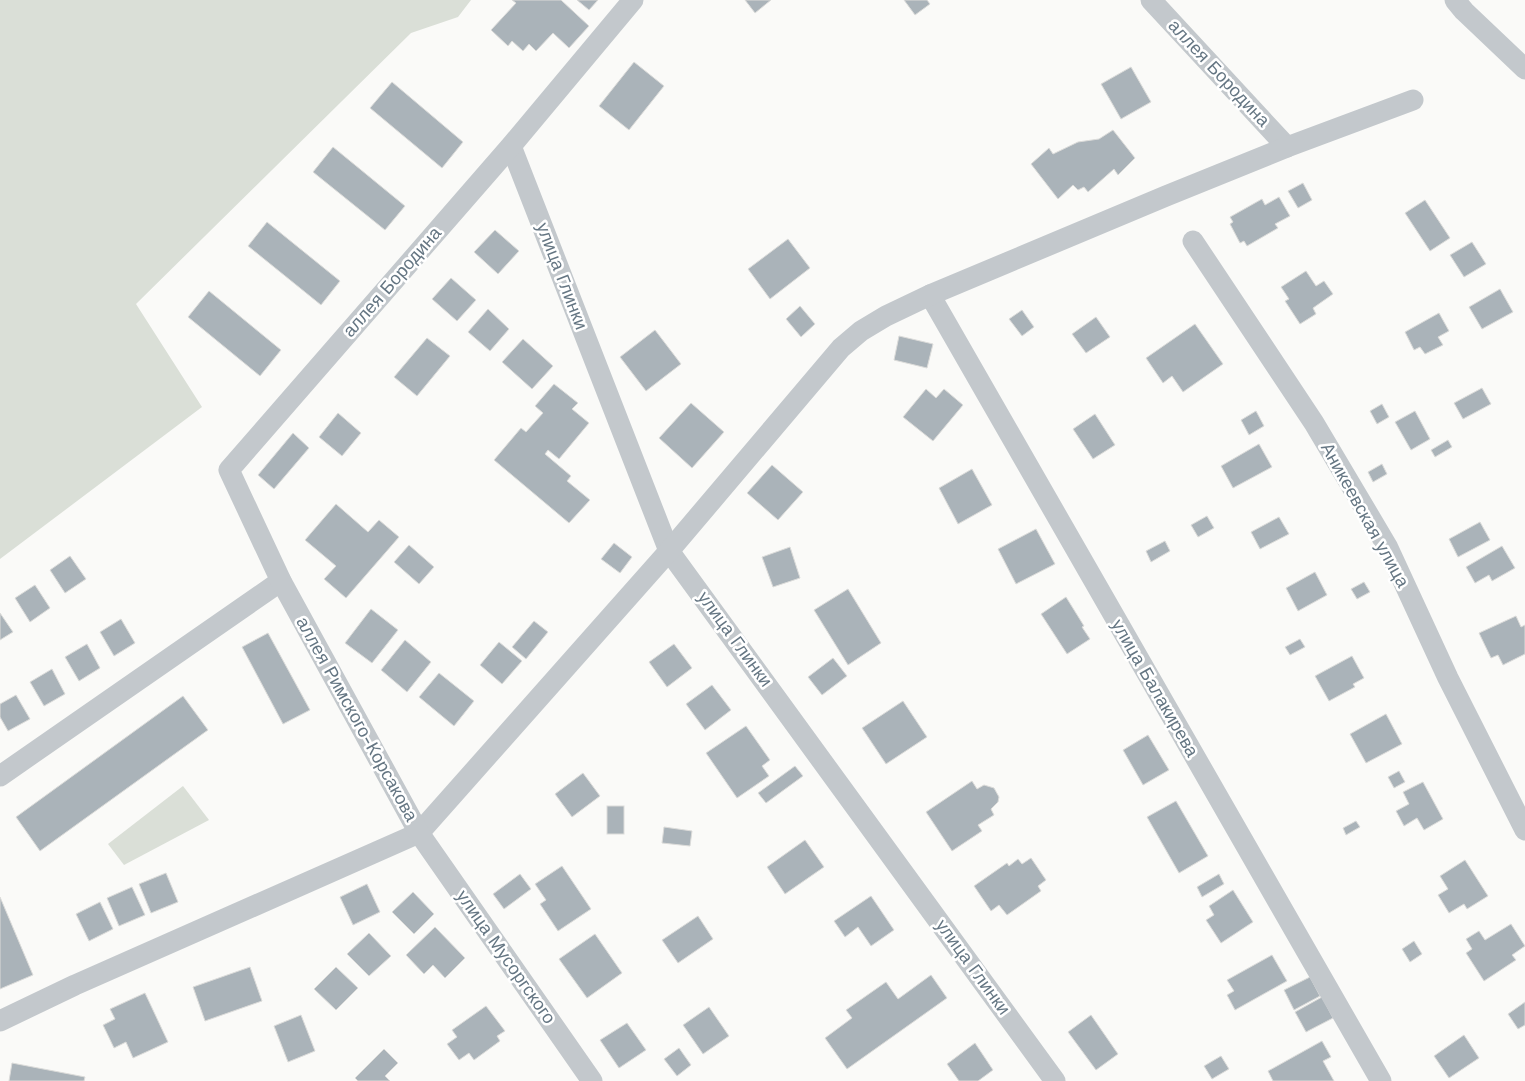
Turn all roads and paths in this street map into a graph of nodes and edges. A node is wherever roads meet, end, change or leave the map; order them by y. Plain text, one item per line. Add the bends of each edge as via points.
1 (633, 0) edge
2 (1151, 0) edge
3 (1455, 0) edge
4 (1525, 69) edge
5 (1413, 100) dead end
6 (511, 146) junction
7 (1287, 147) junction
8 (1193, 241) dead end
9 (930, 295) junction
10 (669, 550) junction
11 (281, 581) junction
12 (0, 776) edge
13 (1525, 830) edge
14 (419, 833) junction
15 (0, 1022) edge
16 (592, 1081) edge
17 (1055, 1081) edge
18 (1381, 1081) edge

1 - 6 street, аллея Бородина
2 - 7 street, аллея Бородина
3 - 4 street
5 - 7 street
6 - 10 street, улица Глинки
6 - 11 street, аллея Бородина via 229,470
7 - 9 street
8 - 13 street, Аникеевская улица via 1314,423 1387,546 1448,678
9 - 10 street via 869,326 841,348
9 - 18 street, улица Балакирева
10 - 14 street
10 - 17 street, улица Глинки
11 - 12 street
11 - 14 street, аллея Римского-Корсакова
14 - 15 street, аллея Римского-Корсакова via 75,985
14 - 16 street, улица Мусоргского

